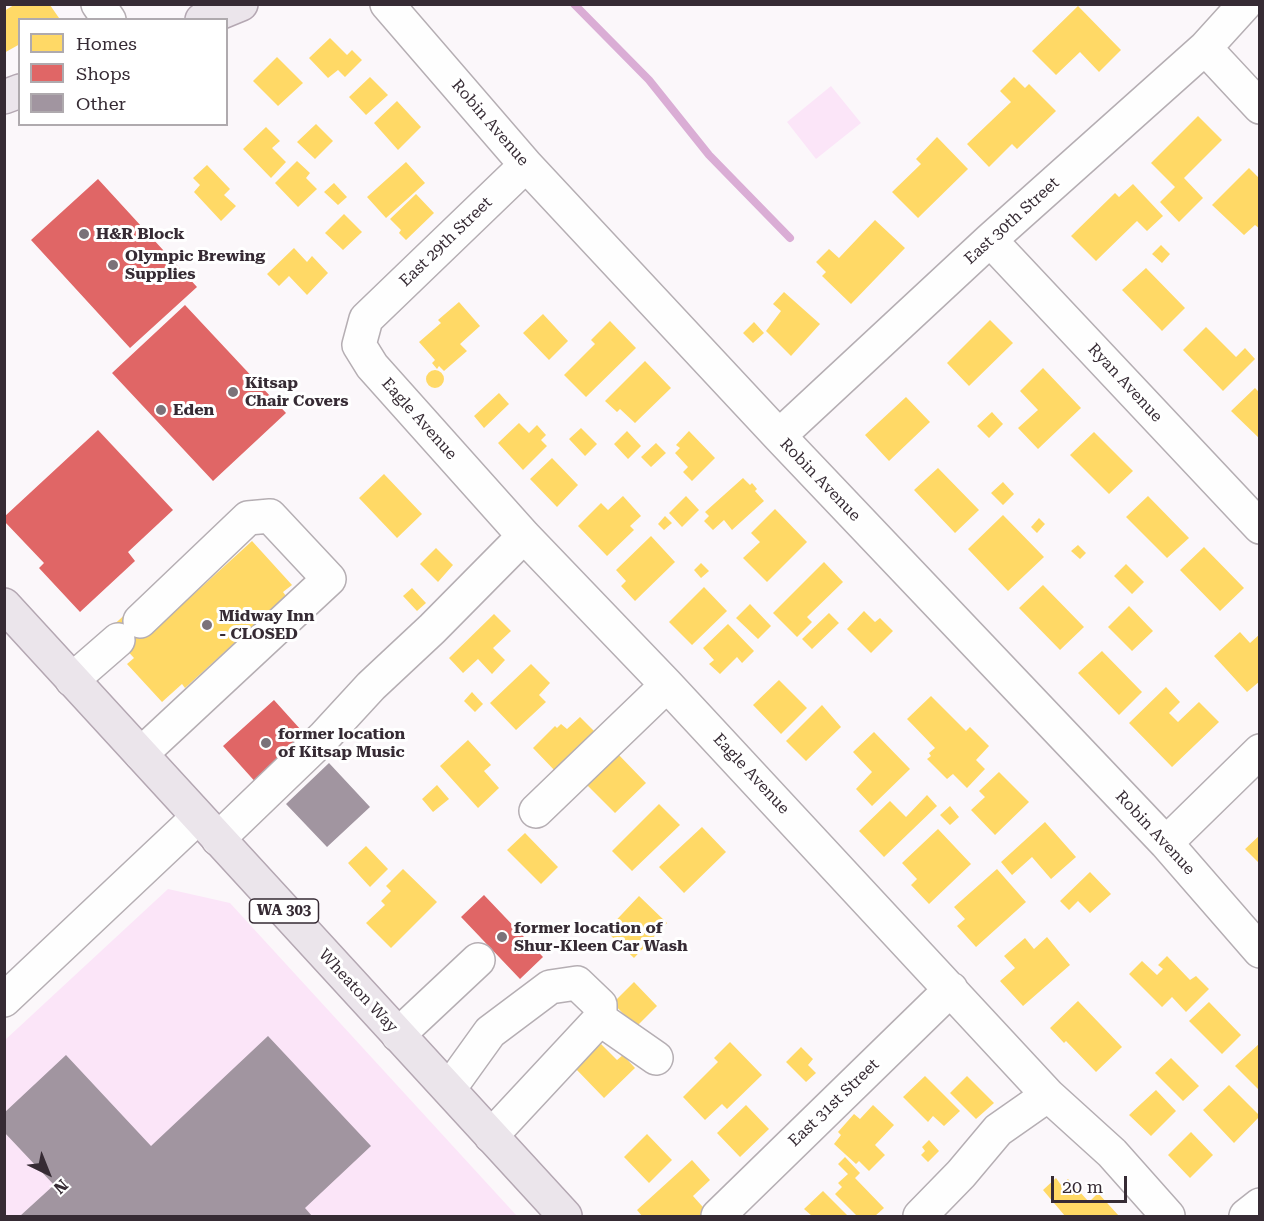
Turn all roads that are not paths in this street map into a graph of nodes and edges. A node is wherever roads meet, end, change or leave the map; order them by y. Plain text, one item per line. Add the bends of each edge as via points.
1 (98, 4) edge
2 (241, 4) edge
3 (387, 4) edge
4 (1245, 4) edge
5 (108, 18) edge
6 (207, 18) edge
7 (1205, 48) junction
8 (1260, 107) edge
9 (526, 165) junction
10 (990, 240) junction
11 (366, 319) joint
12 (778, 436) junction
13 (1260, 527) edge
14 (524, 536) junction
15 (4, 605) edge
16 (72, 680) junction
17 (667, 685) junction
18 (1260, 751) edge
19 (141, 754) junction
20 (536, 811) dead end
21 (208, 828) junction
22 (1166, 843) junction
23 (1260, 951) edge
24 (478, 960) dead end
25 (951, 989) junction
26 (4, 1000) edge
27 (600, 1019) junction
28 (398, 1035) junction
29 (656, 1058) dead end
30 (449, 1089) junction
31 (1048, 1095) junction
32 (491, 1136) junction
33 (1260, 1205) edge
34 (566, 1216) edge
35 (718, 1216) edge
36 (920, 1216) edge
37 (1168, 1216) edge
38 (1246, 1216) edge

1 - 5 street
2 - 6 main road
3 - 9 street, Robin Avenue
4 - 7 street, East 30th Street
7 - 8 street
7 - 10 street, East 30th Street
9 - 11 street, East 29th Street
9 - 12 street, Robin Avenue
10 - 12 street, East 30th Street
10 - 13 street, Ryan Avenue
11 - 14 street, Eagle Avenue via 360,345 372,366
12 - 22 street, Robin Avenue
14 - 17 street, Eagle Avenue
14 - 21 street via 324,737
15 - 16 main road, Wheaton Way / WA 303
16 - 19 main road, Wheaton Way / WA 303
16 - 19 street via 248,518 270,516 328,579
17 - 20 street
17 - 25 street, Eagle Avenue
18 - 22 street
19 - 21 main road, Wheaton Way / WA 303
21 - 26 street
21 - 28 main road, Wheaton Way / WA 303
22 - 23 street, Robin Avenue
24 - 28 street
25 - 31 street, Eagle Avenue
25 - 35 street, East 31st Street
27 - 29 street
27 - 30 street via 600,1005 577,983 550,987 490,1032
27 - 32 street
28 - 30 main road, Wheaton Way / WA 303
30 - 32 main road, Wheaton Way / WA 303
31 - 36 street via 998,1130
31 - 37 street, Eagle Avenue via 1112,1153
32 - 34 main road, Wheaton Way / WA 303
33 - 38 street

